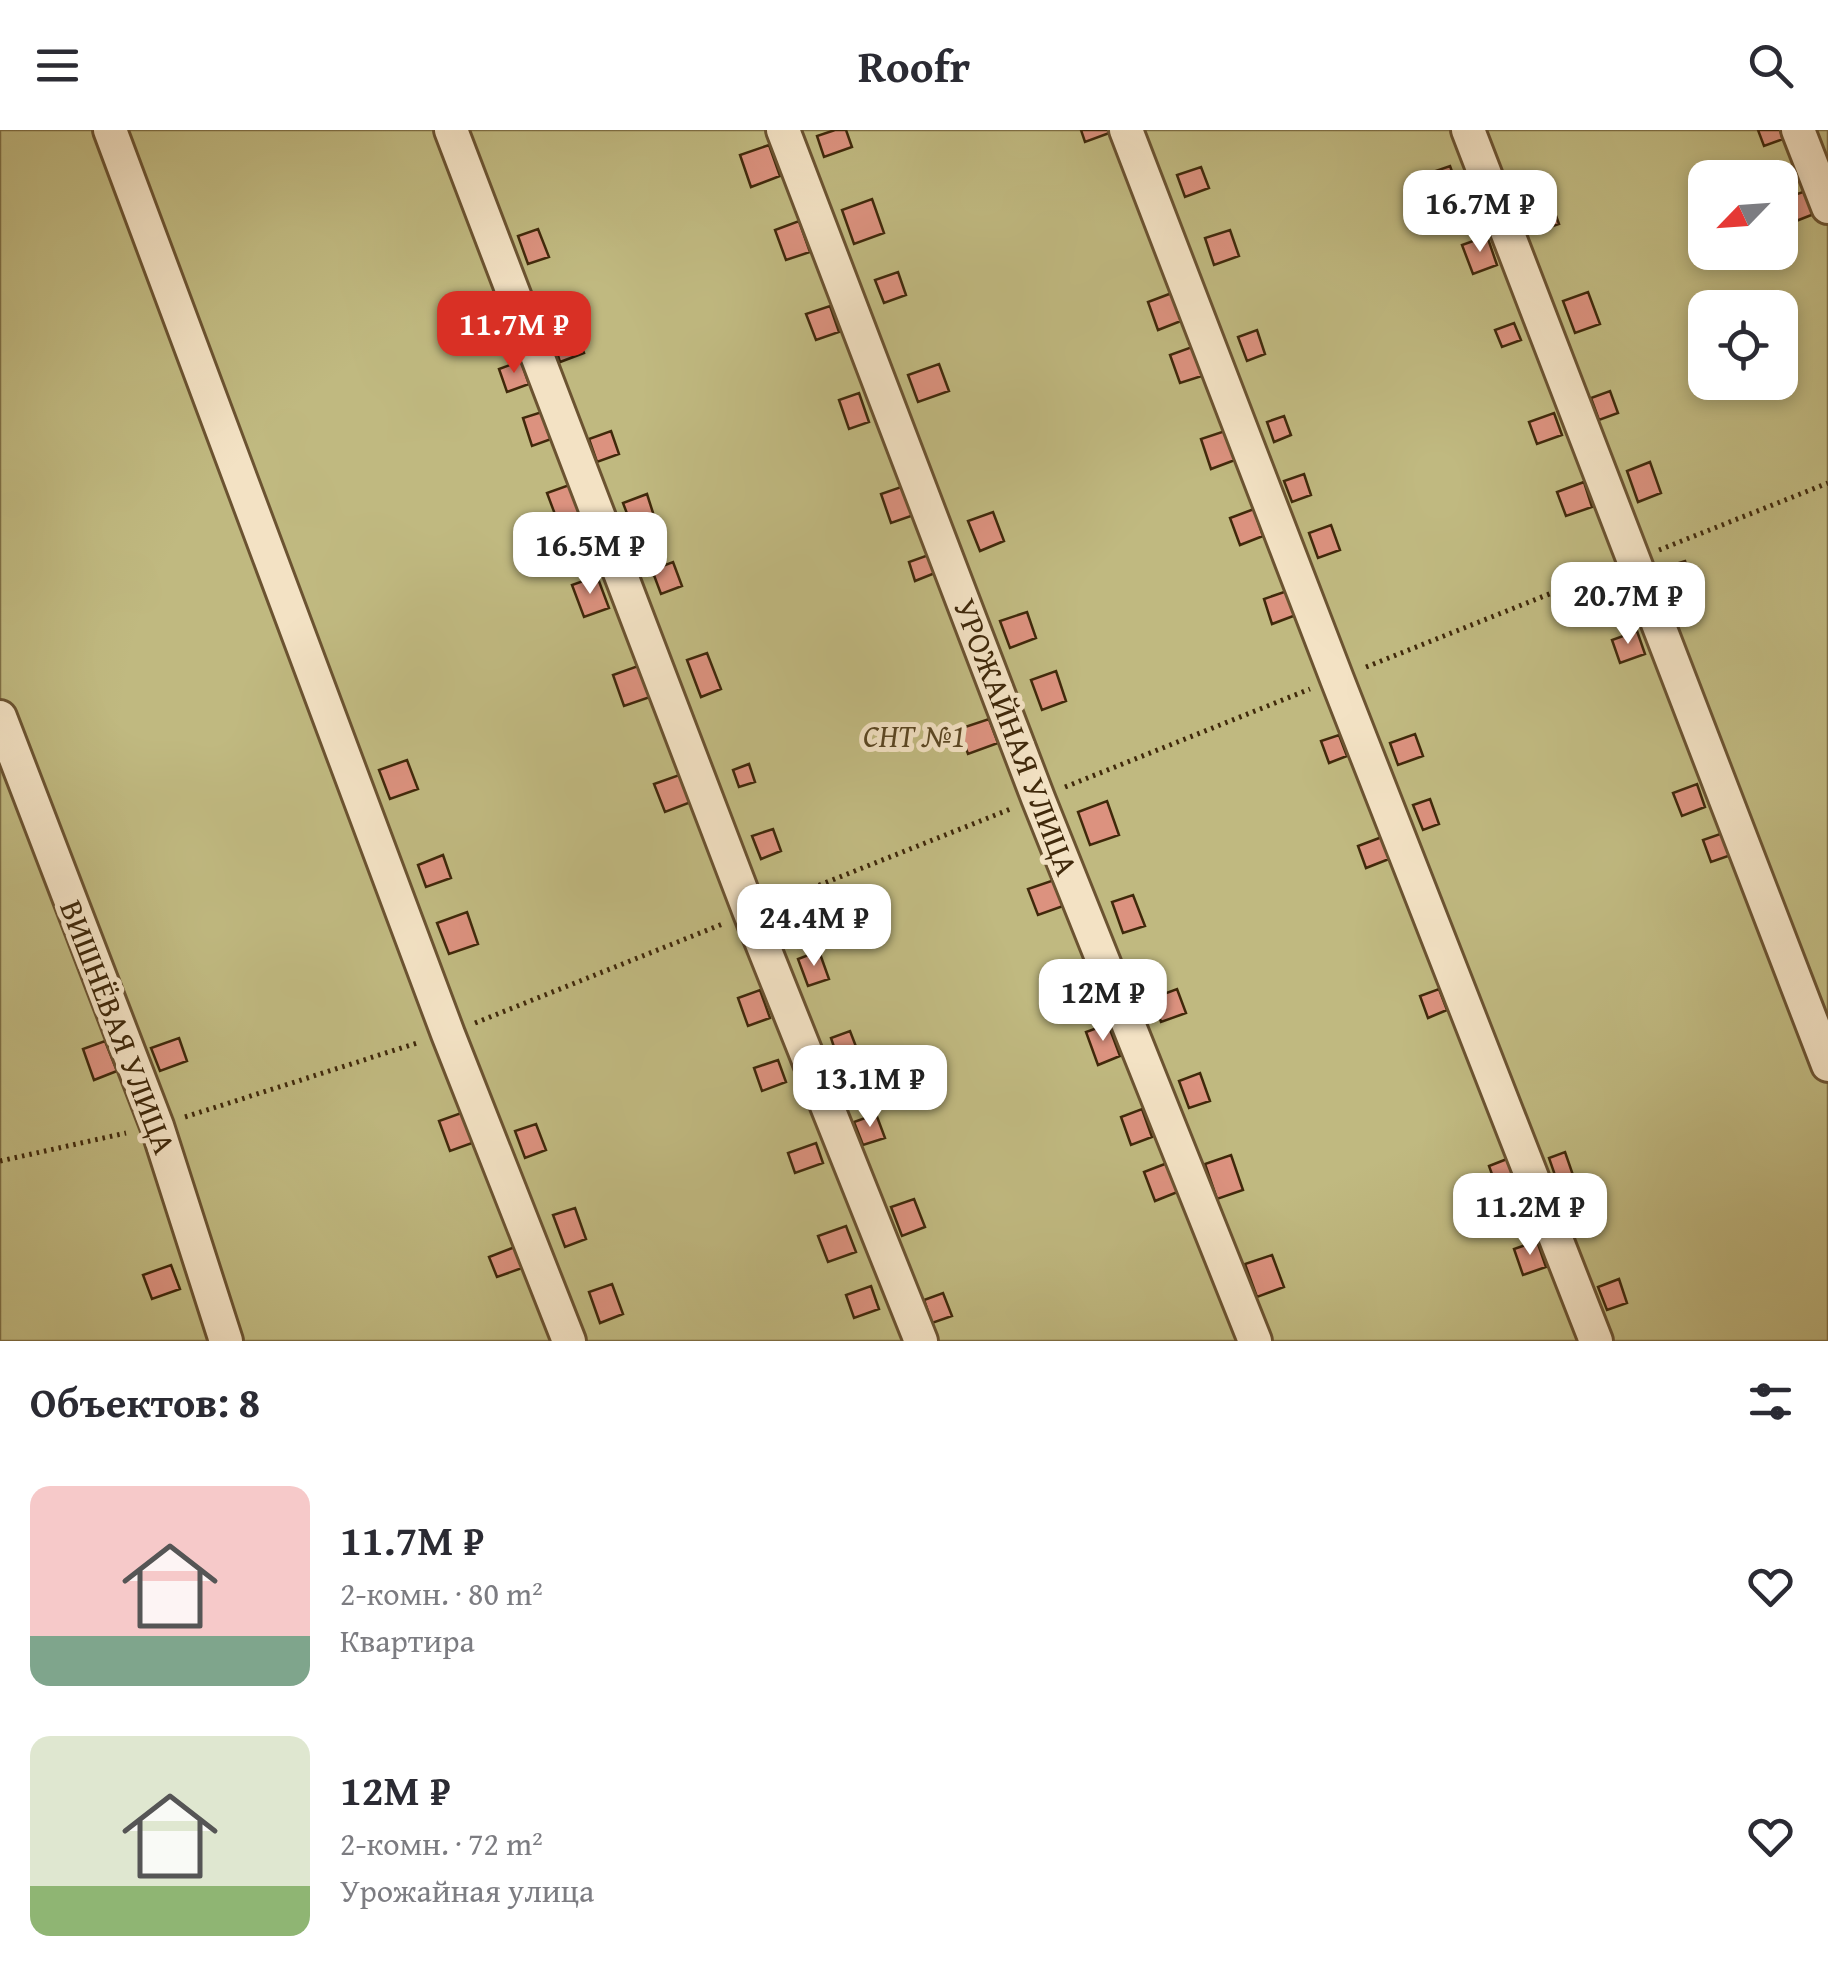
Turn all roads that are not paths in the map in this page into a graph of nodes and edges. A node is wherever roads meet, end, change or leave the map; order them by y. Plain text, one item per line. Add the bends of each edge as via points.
1 (110, 130) edge
2 (451, 130) edge
3 (783, 130) edge
4 (1126, 130) edge
5 (1468, 130) edge
6 (1798, 130) edge
7 (1828, 207) edge
8 (0, 717) edge
9 (1828, 1065) edge
10 (226, 1341) edge
11 (569, 1341) edge
12 (921, 1341) edge
13 (1254, 1341) edge
14 (1596, 1341) edge

1 - 11 street
2 - 12 street
3 - 13 street, УРОЖАЙНАЯ УЛИЦА
4 - 14 street
5 - 9 street
6 - 7 street
8 - 10 street, ВИШНЁВАЯ УЛИЦА via 157,1126

